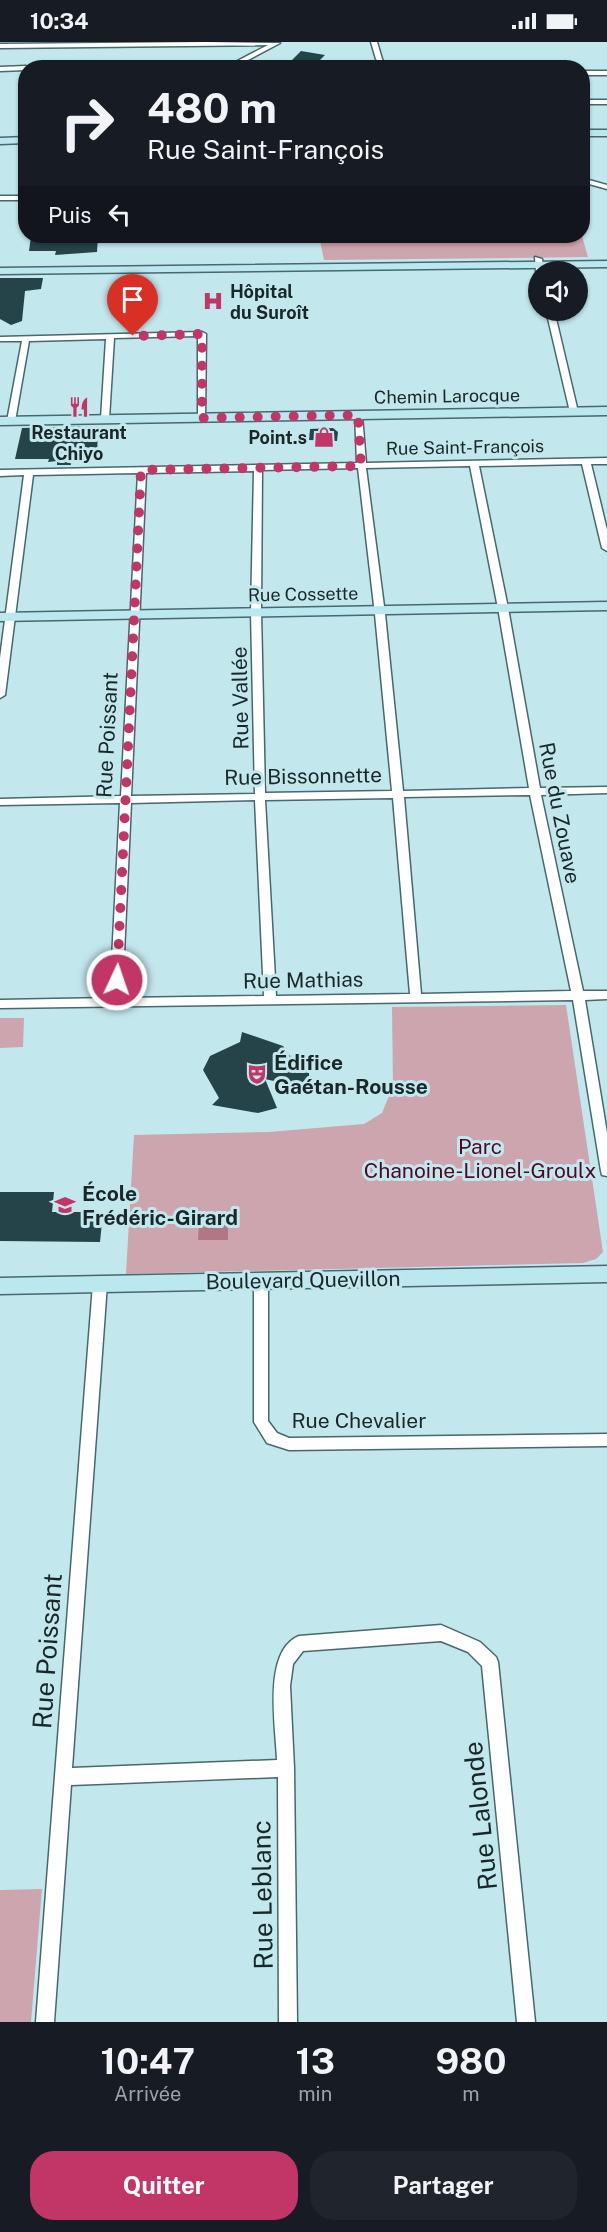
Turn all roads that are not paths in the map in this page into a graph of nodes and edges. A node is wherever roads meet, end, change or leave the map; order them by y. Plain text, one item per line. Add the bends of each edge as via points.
1 (221, 42) edge
2 (277, 42) edge
3 (374, 42) edge
4 (141, 43) edge
5 (0, 46) edge
6 (242, 60) edge
7 (380, 60) edge
8 (18, 68) edge
9 (0, 69) edge
10 (590, 73) edge
11 (607, 73) edge
12 (590, 102) edge
13 (607, 102) edge
14 (590, 133) edge
15 (607, 133) edge
16 (18, 141) edge
17 (0, 142) edge
18 (590, 182) edge
19 (607, 187) edge
20 (0, 198) edge
21 (18, 198) edge
22 (607, 258) edge
23 (578, 261) edge
24 (588, 264) edge
25 (607, 264) edge
26 (0, 265) edge
27 (326, 265) junction
28 (528, 265) edge
29 (0, 271) edge
30 (553, 321) edge
31 (110, 336) junction
32 (26, 338) junction
33 (0, 339) edge
34 (607, 411) edge
35 (574, 412) junction
36 (358, 415) junction
37 (202, 418) junction
38 (105, 419) junction
39 (5, 421) edge
40 (607, 461) edge
41 (586, 462) junction
42 (474, 464) junction
43 (361, 466) junction
44 (258, 468) junction
45 (141, 470) junction
46 (29, 472) junction
47 (0, 473) edge
48 (607, 548) edge
49 (607, 606) edge
50 (503, 608) junction
51 (379, 610) junction
52 (256, 612) junction
53 (135, 615) junction
54 (6, 617) edge
55 (0, 695) edge
56 (607, 790) edge
57 (535, 792) junction
58 (399, 794) junction
59 (260, 797) junction
60 (125, 799) junction
61 (0, 802) edge
62 (578, 995) junction
63 (607, 995) edge
64 (416, 998) junction
65 (270, 1000) junction
66 (116, 1002) junction
67 (0, 1004) edge
68 (603, 1117) edge
69 (607, 1171) edge
70 (607, 1274) edge
71 (261, 1281) junction
72 (100, 1284) junction
73 (0, 1286) edge
74 (607, 1440) edge
75 (441, 1633) joint
76 (286, 1768) junction
77 (63, 1777) junction
78 (45, 2022) edge
79 (288, 2022) edge
80 (526, 2022) edge

1 - 2 street
1 - 4 street
2 - 6 street
3 - 7 street
4 - 5 street
8 - 9 street
10 - 11 street
12 - 13 street
14 - 15 street
16 - 17 street
18 - 19 street
20 - 21 street
22 - 23 street
24 - 25 street
26 - 27 street
27 - 28 street
27 - 29 street
30 - 35 street
31 - 32 street
31 - 37 street via 202,334
31 - 38 street
32 - 33 street
32 - 39 street
34 - 35 street, Chemin Larocque
35 - 36 street, Chemin Larocque
36 - 37 street, Chemin Larocque
36 - 43 street
37 - 38 street, Chemin Larocque
38 - 39 street, Chemin Larocque
40 - 41 street, Rue Saint-François
41 - 42 street, Rue Saint-François
41 - 48 street
42 - 43 street, Rue Saint-François
42 - 50 street, Rue du Zouave
43 - 44 street, Rue Saint-François
43 - 51 street
44 - 45 street, Rue Saint-François
44 - 52 street, Rue Vallée
45 - 46 street, Rue Saint-François
45 - 53 street, Rue Poissant
46 - 47 street, Rue Saint-François
46 - 54 street
49 - 50 street, Rue Cossette
50 - 51 street, Rue Cossette
50 - 57 street, Rue du Zouave
51 - 52 street, Rue Cossette
51 - 58 street
52 - 53 street, Rue Cossette
52 - 59 street, Rue Vallée
53 - 54 street, Rue Cossette
53 - 60 street, Rue Poissant
54 - 55 street
56 - 57 street, Rue Bissonnette
57 - 58 street, Rue Bissonnette
57 - 62 street, Rue du Zouave
58 - 59 street, Rue Bissonnette
58 - 64 street
59 - 60 street, Rue Bissonnette
59 - 65 street, Rue Vallée
60 - 61 street, Rue Bissonnette
60 - 66 street, Rue Poissant
62 - 63 street, Rue Mathias
62 - 64 street, Rue Mathias
62 - 68 street, Rue du Zouave
64 - 65 street, Rue Mathias
65 - 66 street, Rue Mathias
66 - 67 street, Rue Mathias
68 - 69 street, Rue du Zouave
70 - 71 street, Boulevard Quevillon
71 - 72 street, Boulevard Quevillon
71 - 74 street, Rue Chevalier via 261,1422 272,1437 289,1443
72 - 73 street, Boulevard Quevillon
72 - 77 street, Rue Poissant
75 - 76 street, Rue Leblanc via 298,1644 285,1661 282,1686
75 - 80 street, Rue Lalonde via 474,1647 490,1662
76 - 77 street
76 - 79 street, Rue Leblanc
77 - 78 street, Rue Poissant

